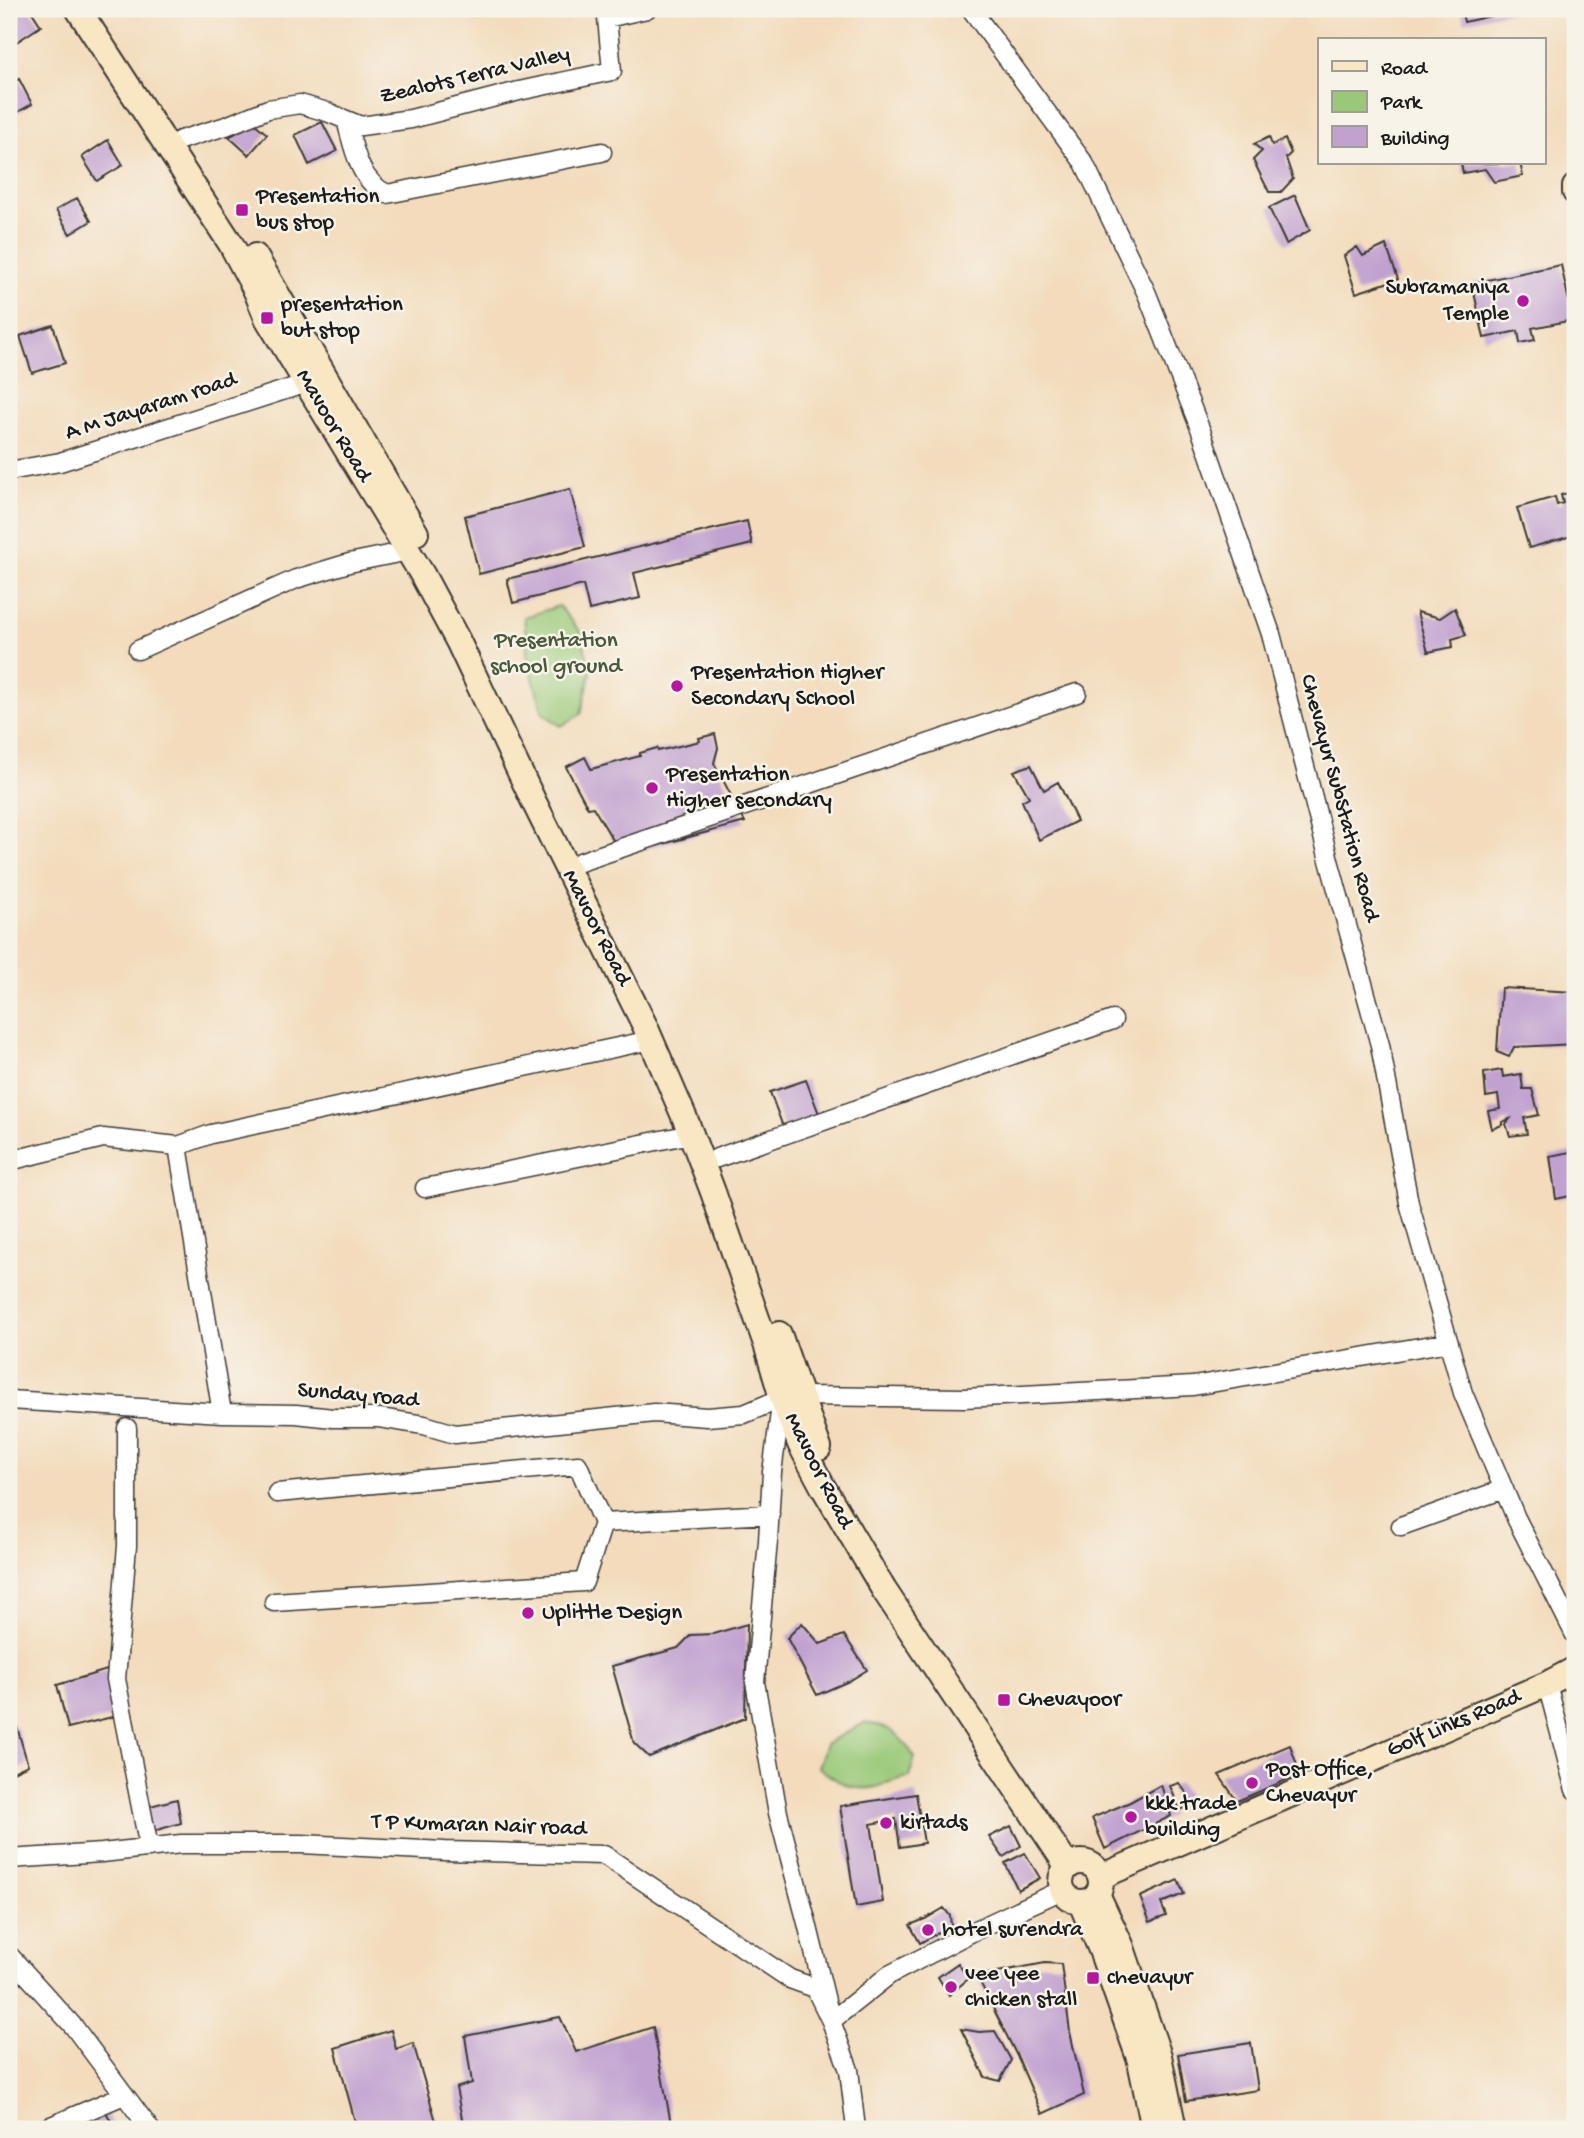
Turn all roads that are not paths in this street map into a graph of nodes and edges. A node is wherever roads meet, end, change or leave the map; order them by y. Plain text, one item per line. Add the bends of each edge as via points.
1 (78, 9) edge
2 (95, 9) edge
3 (647, 9) edge
4 (971, 9) edge
5 (346, 120) junction
6 (180, 140) junction
7 (602, 152) dead end
8 (307, 383) junction
9 (9, 471) edge
10 (408, 551) junction
11 (138, 650) dead end
12 (1077, 693) dead end
13 (580, 862) junction
14 (1113, 1020) dead end
15 (651, 1040) junction
16 (691, 1135) junction
17 (178, 1146) junction
18 (717, 1158) junction
19 (9, 1161) edge
20 (425, 1188) dead end
21 (1449, 1342) junction
22 (791, 1397) junction
23 (9, 1400) edge
24 (222, 1413) junction
25 (127, 1428) dead end
26 (1504, 1489) junction
27 (277, 1493) dead end
28 (769, 1514) junction
29 (603, 1523) junction
30 (1402, 1526) dead end
31 (274, 1602) dead end
32 (1575, 1635) edge
33 (1575, 1669) edge
34 (1547, 1685) junction
35 (1575, 1790) edge
36 (149, 1848) junction
37 (9, 1859) edge
38 (1082, 1882) junction
39 (9, 1955) edge
40 (831, 2021) junction
41 (124, 2095) junction
42 (44, 2129) edge
43 (150, 2129) edge
44 (856, 2129) edge
45 (1154, 2129) edge
46 (1174, 2129) edge

1 - 8 main road, Mavoor Road via 231,244 267,318
2 - 6 main road, Mavoor Road
3 - 5 street, Zealots Terra Valley via 607,18 612,71 411,119 361,126
4 - 21 street, Chevayur SubStation Road via 1084,163 1147,294 1201,431 1271,634 1380,1045 1409,1203
5 - 6 street, Zealots Terra Valley via 300,104 268,109
5 - 7 street via 361,170 376,189 387,194
6 - 13 main road, Mavoor Road via 286,307 438,571
8 - 9 street, A M Jayaram road via 60,461
8 - 10 main road, Mavoor Road
10 - 11 street via 296,579
10 - 15 main road, Mavoor Road via 458,641
12 - 13 street
13 - 18 main road, Mavoor Road via 662,1025
14 - 18 street
15 - 16 main road, Mavoor Road
15 - 17 street via 211,1134
16 - 20 street
16 - 22 main road, Mavoor Road via 762,1335
17 - 19 street via 103,1138
17 - 24 street
18 - 22 main road, Mavoor Road
21 - 22 street via 1193,1386 964,1398
21 - 26 street, Chevayur SubStation Road via 1463,1393
22 - 24 street, Sunday road via 744,1414 708,1417 654,1412 454,1434 379,1418
22 - 28 street via 772,1472
22 - 38 main road, Mavoor Road via 886,1565 1026,1778
23 - 24 street, Sunday road
25 - 36 street via 127,1546 116,1679
26 - 30 street
26 - 32 street, Chevayur SubStation Road
27 - 29 street via 578,1465
28 - 29 street
28 - 40 street via 755,1682 778,1813
29 - 31 street via 584,1582
33 - 34 main road, Golf Links Road
34 - 35 street
34 - 38 main road, Golf Links Road
36 - 37 street, T P Kumaran Nair road
36 - 40 street, T P Kumaran Nair road via 301,1843 604,1855 790,1979 815,1988
38 - 40 street via 889,1975
38 - 45 main road via 1140,2061
38 - 46 main road via 1121,1945 1159,2056
39 - 41 street via 74,2027
40 - 44 street via 849,2070
41 - 42 street
41 - 43 street

